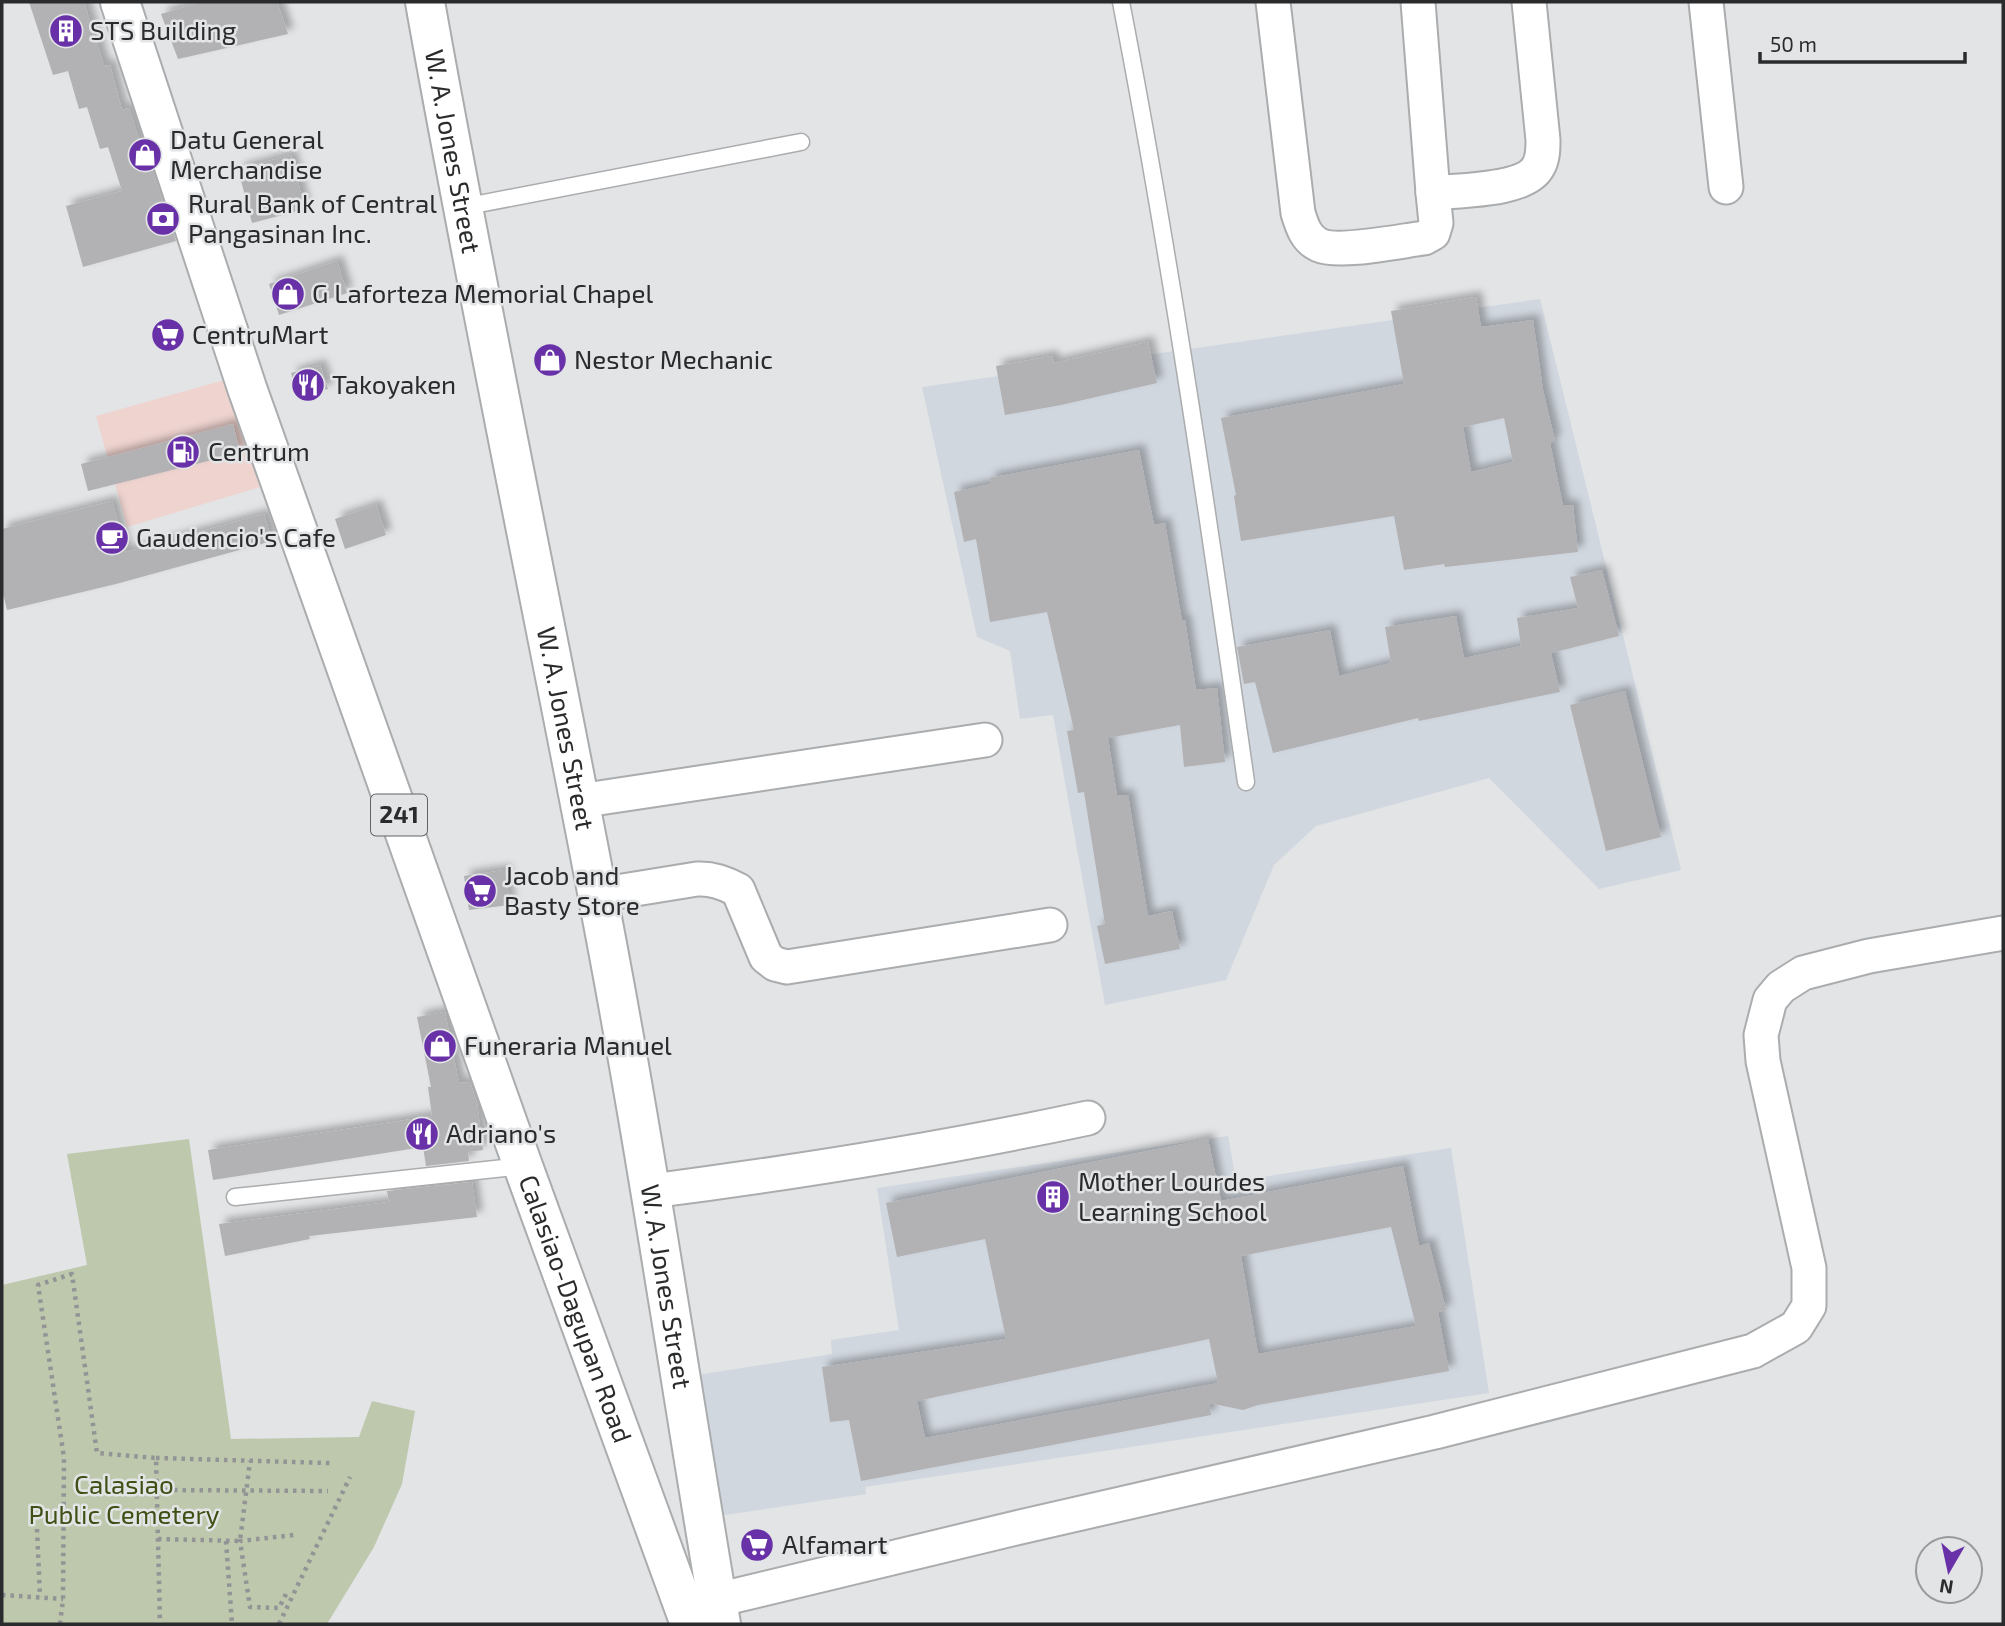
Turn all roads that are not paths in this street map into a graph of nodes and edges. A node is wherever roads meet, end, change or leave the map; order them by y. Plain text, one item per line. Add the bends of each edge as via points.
1 (120, 2) edge
2 (425, 2) edge
3 (1121, 2) edge
4 (1273, 2) edge
5 (1418, 2) edge
6 (1529, 2) edge
7 (1706, 2) edge
8 (801, 142) dead end
9 (1726, 187) dead end
10 (1433, 193) junction
11 (462, 208) junction
12 (985, 740) dead end
13 (1246, 782) dead end
14 (579, 801) junction
15 (598, 895) junction
16 (1050, 925) dead end
17 (2003, 933) edge
18 (1088, 1118) dead end
19 (523, 1166) junction
20 (652, 1191) junction
21 (235, 1197) dead end
22 (709, 1616) edge

1 - 19 main road, Calasiao-Dagupan Road / 241 via 247,388
2 - 11 main road, W. A. Jones Street
3 - 13 lane via 1160,223
4 - 10 street via 1298,214 1304,232 1317,244 1332,249 1424,238 1433,233 1436,223
5 - 10 street
6 - 10 street via 1543,140 1537,170 1513,184
7 - 9 street
8 - 11 lane
11 - 14 main road, W. A. Jones Street
12 - 14 street
14 - 15 main road, W. A. Jones Street
15 - 16 street via 697,879 724,883 738,890 766,957 787,967
15 - 20 main road, W. A. Jones Street
17 - 22 street via 1869,956 1803,973 1770,1000 1761,1035 1763,1061 1809,1268 1809,1306 1796,1328 1753,1352 1435,1432 1016,1528
18 - 20 street via 813,1170
19 - 21 lane
19 - 22 main road, Calasiao-Dagupan Road / 241
20 - 22 main road, W. A. Jones Street

